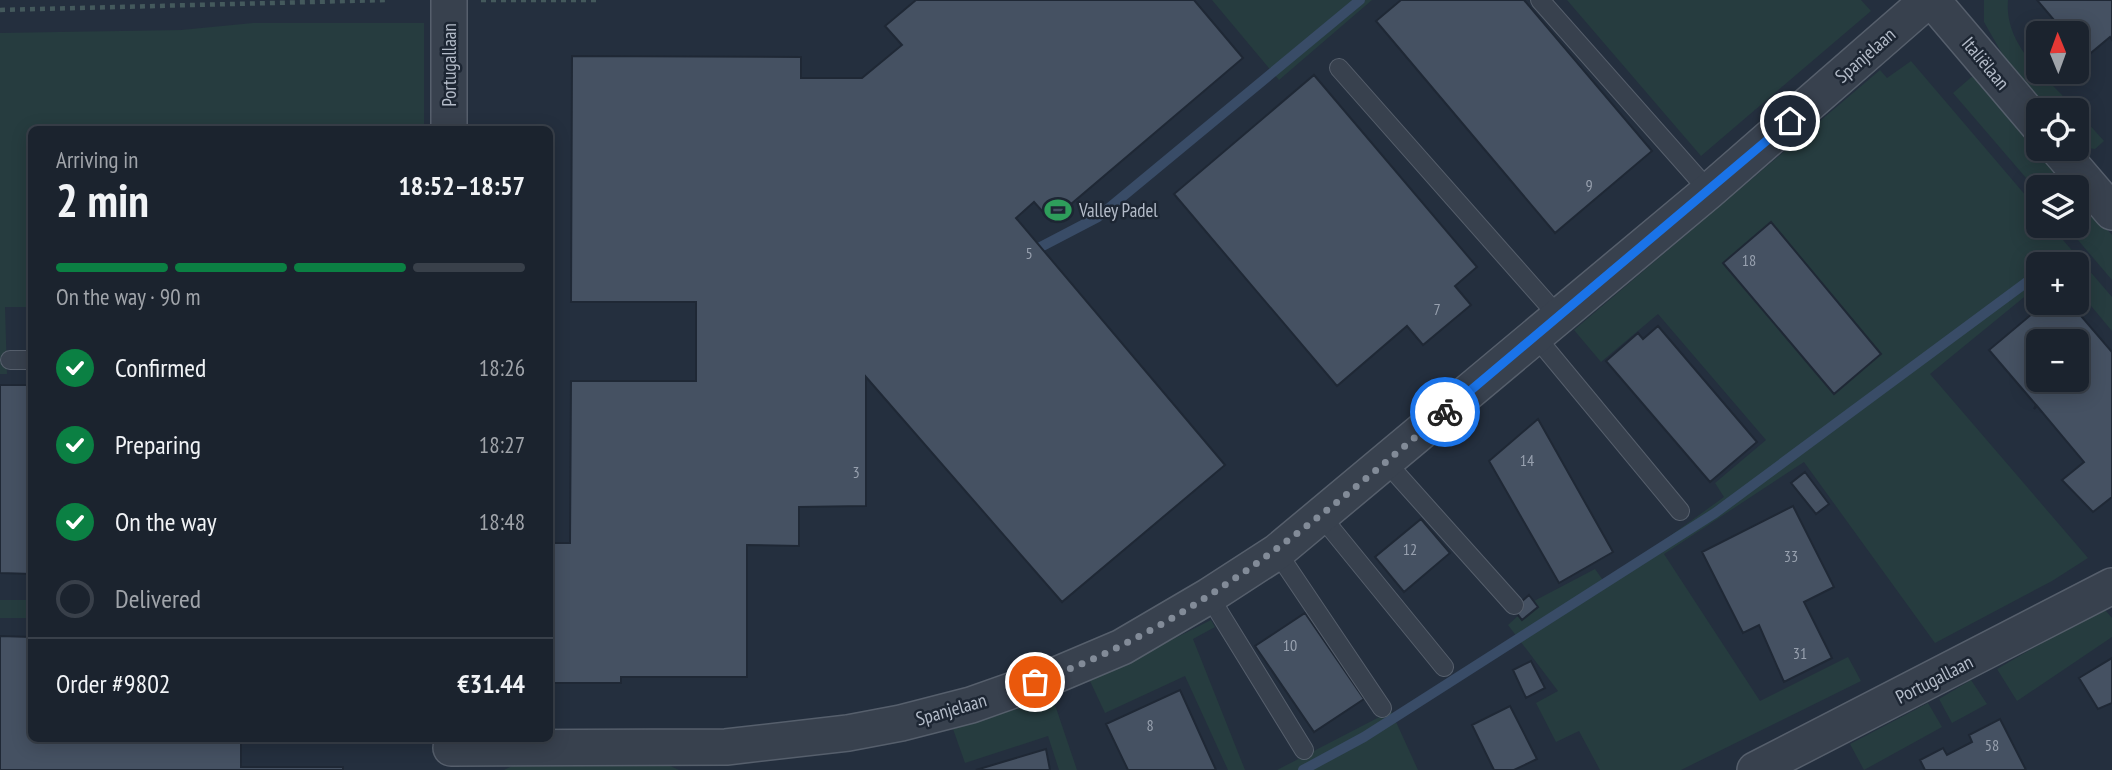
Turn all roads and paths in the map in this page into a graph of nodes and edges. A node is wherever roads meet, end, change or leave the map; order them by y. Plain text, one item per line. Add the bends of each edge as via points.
1 (388, 0) edge
2 (449, 0) edge
3 (598, 0) edge
4 (1540, 0) edge
5 (1930, 0) edge
6 (0, 10) edge
7 (1339, 68) dead end
8 (2026, 111) edge
9 (449, 126) edge
10 (2068, 161) edge
11 (1709, 191) junction
12 (2112, 212) edge
13 (1548, 327) junction
14 (10, 360) dead end
15 (28, 360) edge
16 (1386, 462) junction
17 (1679, 511) dead end
18 (1321, 516) junction
19 (1277, 552) junction
20 (2112, 586) edge
21 (1209, 596) junction
22 (1514, 605) dead end
23 (1444, 667) dead end
24 (1382, 708) dead end
25 (1304, 750) dead end
26 (451, 752) edge
27 (692, 758) edge
28 (1755, 770) edge

1 - 6 path
2 - 3 path
2 - 9 street, Portugallaan
4 - 11 lane
5 - 8 street, Italiëlaan
5 - 11 street, Spanjelaan
7 - 13 lane
10 - 12 street
11 - 13 street, Spanjelaan
13 - 16 street, Spanjelaan
13 - 17 lane
14 - 15 lane
16 - 18 street, Spanjelaan
16 - 22 lane
18 - 19 street, Spanjelaan
18 - 23 lane
19 - 21 street, Spanjelaan
19 - 24 lane
20 - 28 street, Portugallaan
21 - 25 lane
21 - 27 street, Spanjelaan via 1122,647 971,705 848,733 726,747
26 - 27 street, Spanjelaan

